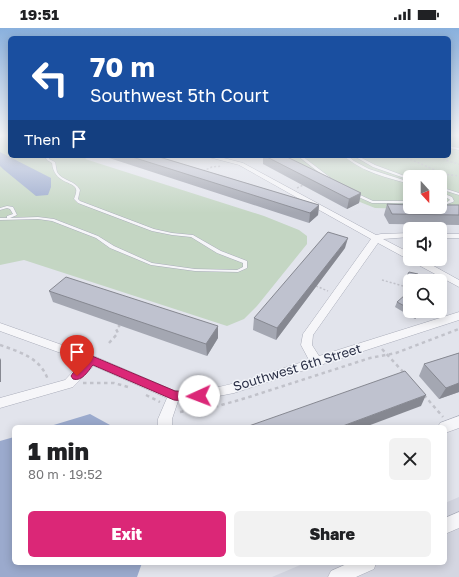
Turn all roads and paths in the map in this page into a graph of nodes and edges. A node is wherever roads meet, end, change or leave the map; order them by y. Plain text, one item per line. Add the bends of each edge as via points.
1 (52, 162) edge
2 (231, 162) edge
3 (306, 162) edge
4 (356, 162) edge
5 (366, 162) edge
6 (415, 162) edge
7 (403, 176) edge
8 (459, 176) edge
9 (403, 181) edge
10 (334, 182) edge
11 (447, 190) edge
12 (350, 191) edge
13 (459, 194) edge
14 (447, 196) edge
15 (403, 202) edge
16 (447, 203) edge
17 (0, 209) edge
18 (2, 219) edge
19 (403, 235) edge
20 (447, 236) edge
21 (459, 236) edge
22 (376, 238) junction
23 (403, 253) edge
24 (427, 266) edge
25 (382, 280) dead end
26 (459, 284) edge
27 (316, 286) edge
28 (403, 286) edge
29 (336, 294) junction
30 (459, 316) edge
31 (120, 325) edge
32 (0, 327) edge
33 (376, 342) junction
34 (109, 343) dead end
35 (0, 345) edge
36 (92, 360) junction
37 (316, 361) junction
38 (408, 377) edge
39 (50, 389) junction
40 (422, 394) edge
41 (174, 396) junction
42 (0, 403) edge
43 (164, 425) edge
44 (451, 425) edge
45 (459, 520) edge
46 (447, 525) edge
47 (364, 565) edge
48 (337, 577) edge

1 - 18 lane via 56,175 76,186 76,199 79,202 153,230 192,236 219,252 245,262 245,268 238,271 195,270 151,264 112,248 97,237 53,220
2 - 22 street via 241,164
3 - 10 lane
4 - 9 lane via 374,171
5 - 7 lane
6 - 8 path via 445,174
11 - 13 lane
12 - 15 lane via 372,202
14 - 16 lane via 452,201
17 - 18 lane via 12,208 14,215
19 - 22 street
20 - 21 street
22 - 23 street
22 - 29 street
24 - 26 street
25 - 28 path
27 - 29 path
29 - 37 street via 306,340 308,350
30 - 33 street, Southwest 6th Street
31 - 34 path via 116,329 118,333
32 - 36 street, Southwest 6th Street
33 - 37 street, Southwest 6th Street
33 - 38 path
35 - 39 path via 33,358 47,373
36 - 39 street via 69,384
36 - 41 street, Southwest 6th Street
37 - 41 street, Southwest 6th Street via 209,394
39 - 42 street
40 - 44 path
41 - 43 street
45 - 46 street
47 - 48 street

